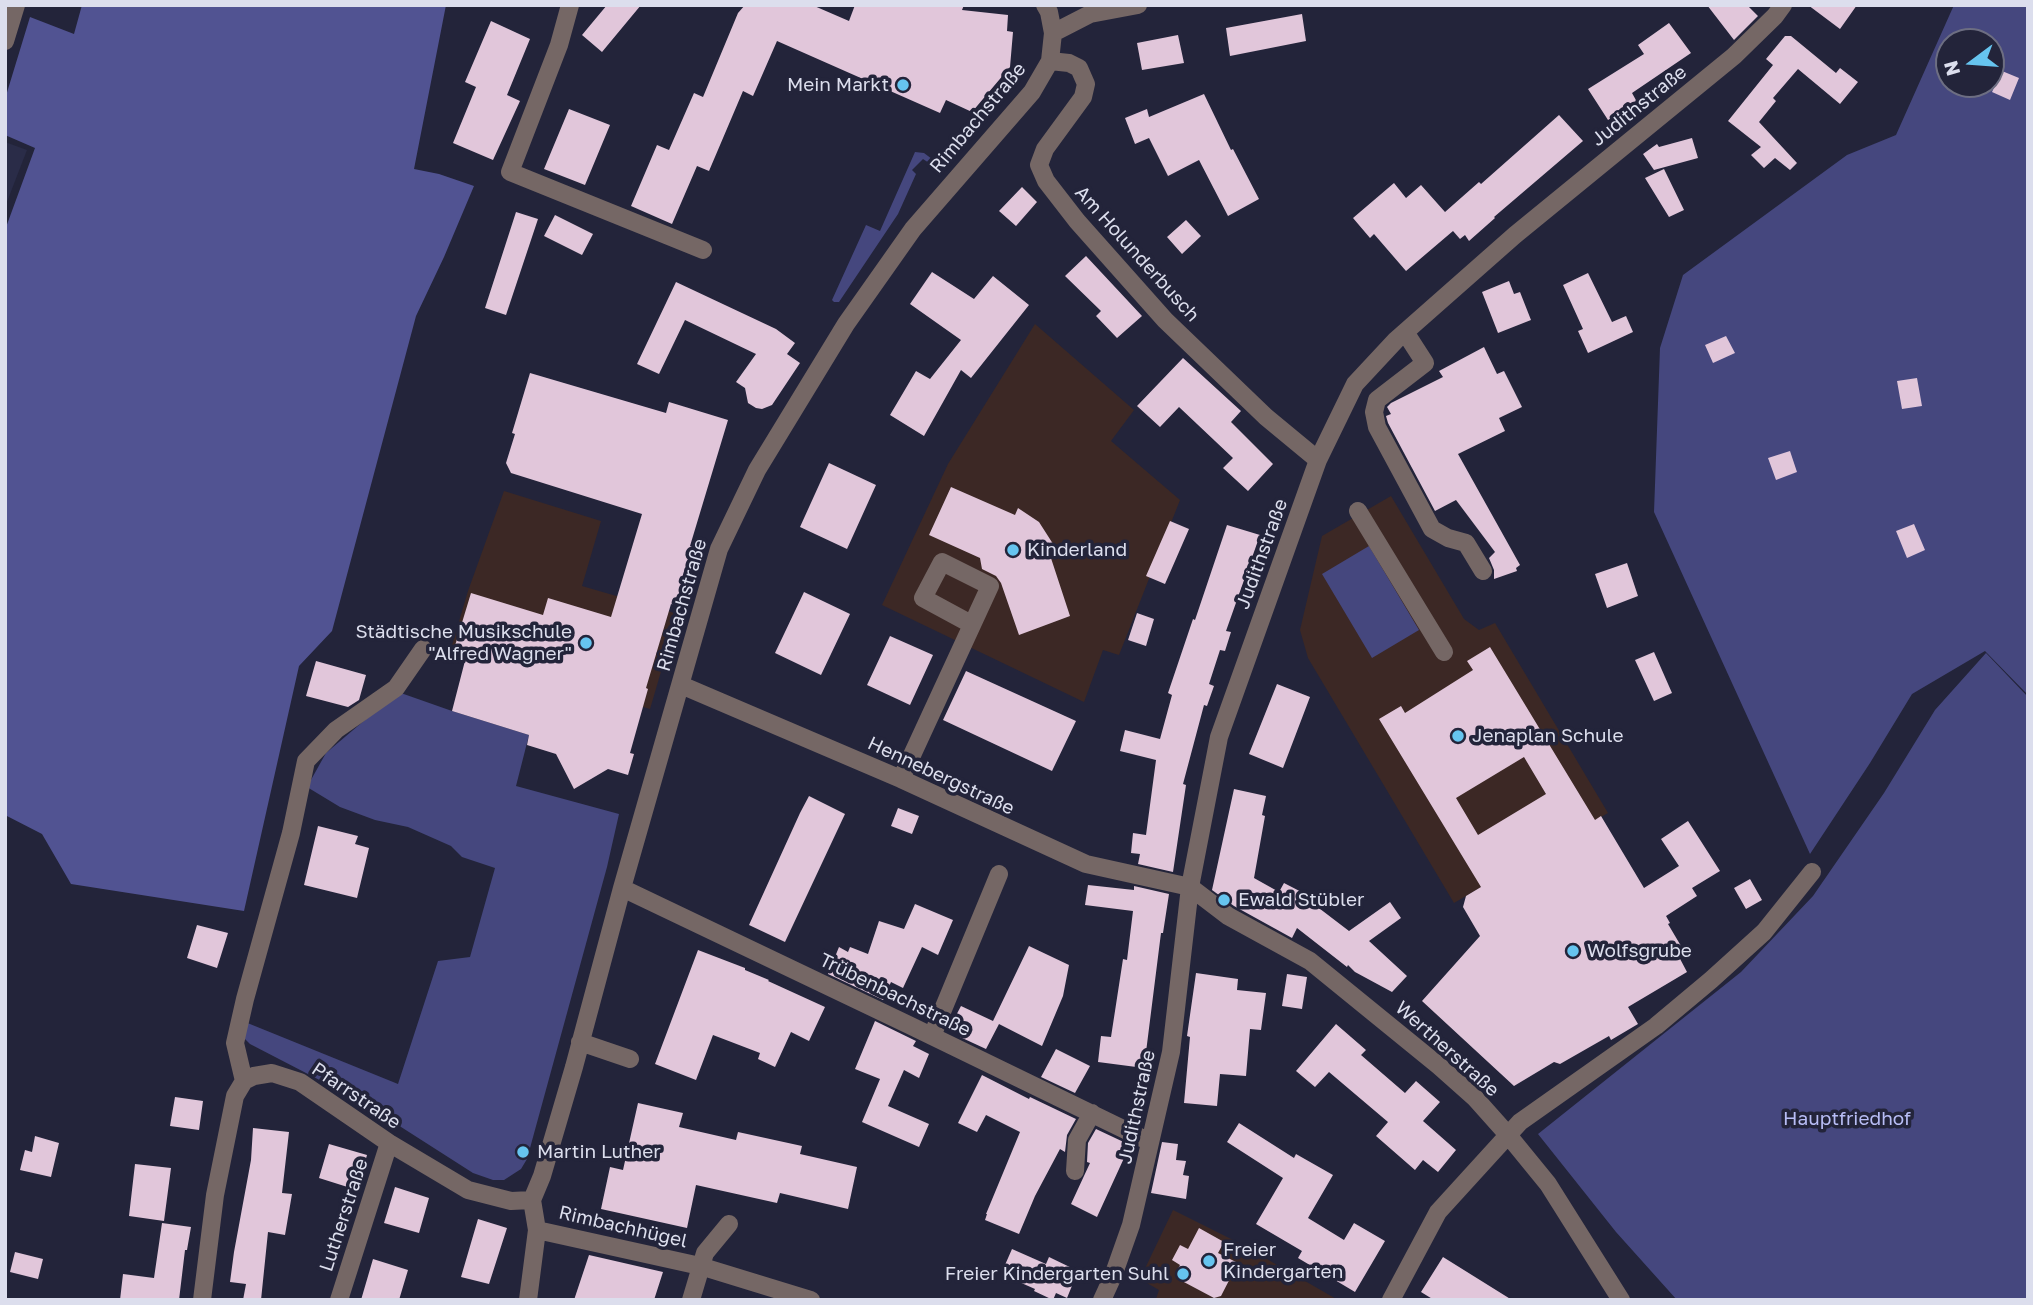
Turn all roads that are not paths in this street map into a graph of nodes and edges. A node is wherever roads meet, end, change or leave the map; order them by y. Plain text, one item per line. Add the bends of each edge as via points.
1 (16, 5) edge
2 (570, 5) edge
3 (1064, 5) edge
4 (1089, 5) edge
5 (1138, 5) edge
6 (1783, 5) edge
7 (1050, 20) edge
8 (5, 41) edge
9 (1050, 61) junction
10 (703, 250) dead end
11 (1405, 332) junction
12 (1318, 460) junction
13 (1358, 511) dead end
14 (1483, 571) dead end
15 (971, 624) dead end
16 (423, 649) dead end
17 (1444, 652) dead end
18 (681, 685) junction
19 (901, 779) junction
20 (1812, 872) dead end
21 (999, 874) dead end
22 (1189, 887) junction
23 (622, 888) junction
24 (932, 1036) junction
25 (580, 1042) junction
26 (630, 1059) dead end
27 (244, 1081) junction
28 (1092, 1113) junction
29 (1508, 1135) junction
30 (1150, 1142) junction
31 (388, 1143) junction
32 (1075, 1171) dead end
33 (532, 1200) junction
34 (729, 1224) dead end
35 (537, 1230) junction
36 (700, 1266) junction
37 (202, 1300) edge
38 (339, 1300) edge
39 (528, 1300) edge
40 (691, 1300) edge
41 (811, 1300) edge
42 (1101, 1300) edge
43 (1391, 1300) edge
44 (1622, 1300) edge

1 - 8 street
2 - 10 street via 510,172
3 - 7 street
4 - 7 street
5 - 7 street
6 - 11 street, Judithstraße via 1734,56
7 - 9 street, Rimbachstraße
9 - 12 street, Am Holunderbusch via 1079,68 1086,84 1083,97 1045,149 1039,165 1046,181 1165,320
9 - 18 street, Rimbachstraße via 1032,92 913,229 846,324 777,435 719,548
11 - 12 street, Judithstraße via 1355,384
11 - 14 street via 1425,363 1377,400 1377,427 1432,529 1466,543
12 - 22 street, Judithstraße via 1219,737
13 - 17 street
15 - 19 street
16 - 27 street via 396,688 336,730 306,761 235,1043
18 - 19 street, Hennebergstraße
18 - 23 street, Rimbachstraße
19 - 22 street, Hennebergstraße via 1086,864
20 - 29 street via 1764,932 1712,979
21 - 24 street
22 - 29 street, Wertherstraße via 1228,916 1310,961 1439,1066
22 - 30 street, Judithstraße via 1171,1052
23 - 24 street, Trübenbachstraße
23 - 25 street, Rimbachstraße
24 - 28 street, Trübenbachstraße
25 - 26 street
25 - 33 street, Rimbachstraße
27 - 31 street, Pfarrstraße via 272,1073 300,1082
27 - 37 street via 235,1096 215,1195
28 - 30 street, Trübenbachstraße
28 - 32 street via 1077,1140
29 - 43 street via 1438,1212
29 - 44 street, Wertherstraße via 1548,1184
30 - 42 street, Judithstraße via 1131,1225
31 - 33 street, Pfarrstraße via 468,1189 512,1201
31 - 38 street, Lutherstraße
33 - 35 street
34 - 36 street
35 - 36 street, Rimbachhügel
35 - 39 street
36 - 40 street, Rimbachhügel
36 - 41 street, Rimbachhügel

